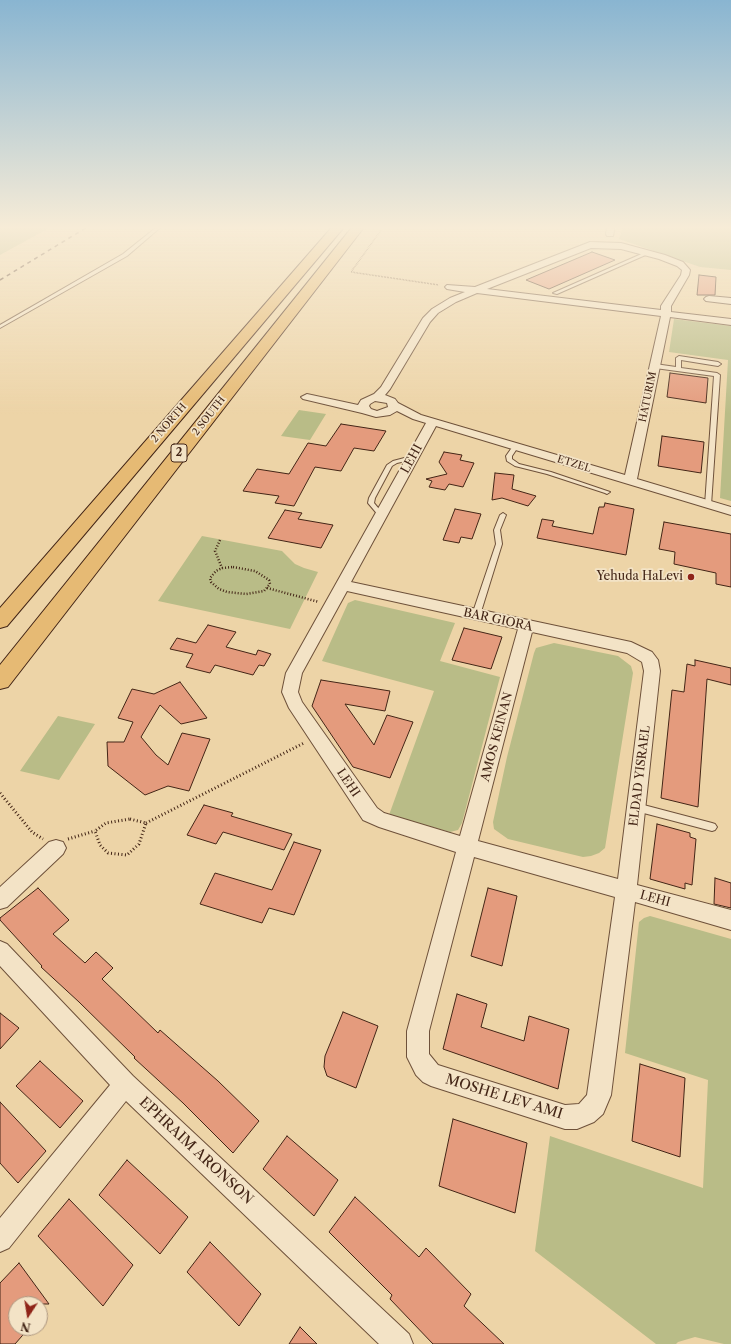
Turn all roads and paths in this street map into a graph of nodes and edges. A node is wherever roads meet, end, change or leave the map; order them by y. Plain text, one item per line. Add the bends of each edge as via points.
1 (66, 289) edge
2 (285, 289) edge
3 (310, 289) edge
4 (465, 289) edge
5 (479, 289) edge
6 (565, 289) edge
7 (676, 289) edge
8 (476, 290) junction
9 (555, 293) dead end
10 (709, 299) dead end
11 (731, 301) edge
12 (666, 314) junction
13 (731, 322) edge
14 (0, 327) edge
15 (718, 364) dead end
16 (655, 366) junction
17 (678, 369) junction
18 (387, 385) junction
19 (307, 397) dead end
20 (368, 403) junction
21 (392, 403) junction
22 (381, 414) junction
23 (425, 419) junction
24 (515, 447) junction
25 (630, 481) junction
26 (606, 492) dead end
27 (708, 505) junction
28 (731, 511) edge
29 (503, 515) dead end
30 (220, 540) dead end
31 (222, 568) junction
32 (342, 585) junction
33 (268, 588) junction
34 (331, 606) junction
35 (476, 615) junction
36 (0, 621) edge
37 (526, 626) junction
38 (650, 660) joint
39 (0, 681) edge
40 (317, 736) junction
41 (0, 793) edge
42 (636, 807) junction
43 (146, 824) junction
44 (712, 827) dead end
45 (96, 831) junction
46 (468, 847) junction
47 (56, 848) junction
48 (626, 891) junction
49 (0, 900) edge
50 (731, 920) edge
51 (0, 951) edge
52 (125, 1084) junction
53 (0, 1239) edge
54 (399, 1344) edge

1 - 14 lane
2 - 36 highway, 2 NORTH / 2
3 - 39 highway, 2 SOUTH / 2
4 - 8 street
5 - 8 street
6 - 9 lane
7 - 12 street, HATURIM via 668,301
8 - 12 street
8 - 18 street via 446,304 430,315
10 - 11 street
12 - 13 street
12 - 16 street, HATURIM
15 - 17 lane via 679,358
16 - 17 lane
16 - 25 street, HATURIM
17 - 27 lane via 717,375
18 - 20 street
18 - 21 street
19 - 20 street via 342,406
20 - 21 street, ETZEL via 382,398
20 - 22 street, ETZEL via 371,413
21 - 22 street via 393,409
21 - 23 street, ETZEL
22 - 23 street, ETZEL
23 - 24 street, ETZEL
23 - 32 street, LEHI via 412,458
24 - 25 street, ETZEL
24 - 26 lane via 510,453 509,460 517,465
25 - 27 street, ETZEL
27 - 28 street, ETZEL
29 - 35 lane via 497,530 499,544
30 - 31 path via 215,551
31 - 33 path via 255,571 269,580
31 - 33 path via 210,578 219,589 246,594
32 - 34 street, LEHI
32 - 35 street, BAR GIORA
33 - 34 path
34 - 40 street, LEHI via 294,673 290,692 295,704
35 - 37 street, BAR GIORA
37 - 38 street, BAR GIORA via 631,648
37 - 46 street, AMOS KEINAN
38 - 42 street, ELDAD YISRAEL via 652,671
40 - 43 path
40 - 46 street, LEHI via 370,814 392,824
41 - 47 path via 32,832
42 - 44 lane
42 - 48 street, ELDAD YISRAEL
43 - 45 path via 130,819 106,823
43 - 45 path via 139,844 127,855 108,853 100,845
45 - 47 path via 74,836
46 - 48 street, LEHI
46 - 48 street, MOSHE LEV AMI via 418,1031 418,1057 431,1074 565,1117 586,1114 594,1106 599,1095
47 - 49 street
48 - 50 street, LEHI
51 - 52 street, EPHRAIM ARONSON
52 - 53 street
52 - 54 street, EPHRAIM ARONSON

